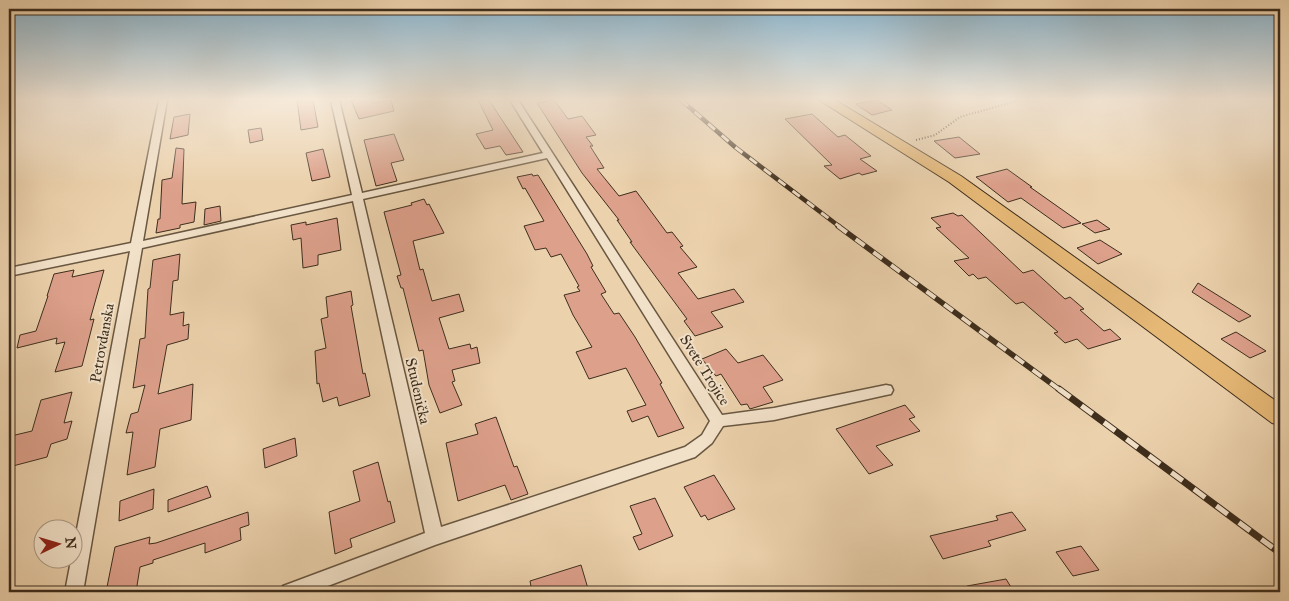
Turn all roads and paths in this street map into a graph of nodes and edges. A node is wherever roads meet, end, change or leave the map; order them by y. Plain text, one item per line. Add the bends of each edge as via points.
1 (158, 128) edge
2 (341, 128) edge
3 (532, 128) edge
4 (872, 128) edge
5 (945, 128) edge
6 (897, 143) junction
7 (549, 155) junction
8 (357, 198) junction
9 (136, 246) junction
10 (9, 272) edge
11 (886, 390) dead end
12 (1280, 416) edge
13 (718, 421) junction
14 (435, 536) junction
15 (74, 592) edge
16 (289, 592) edge

1 - 9 street, Petrovdanska
2 - 8 street, Studenička
3 - 7 street, Svete Trojice
4 - 6 main road
5 - 6 path via 935,135
6 - 12 main road via 999,210
7 - 8 street
7 - 13 street, Svete Trojice
8 - 9 street
8 - 14 street, Studenička
9 - 10 street
9 - 15 street, Petrovdanska
11 - 13 street via 774,414
13 - 14 street, Svete Trojice via 707,439 690,452
14 - 16 street

